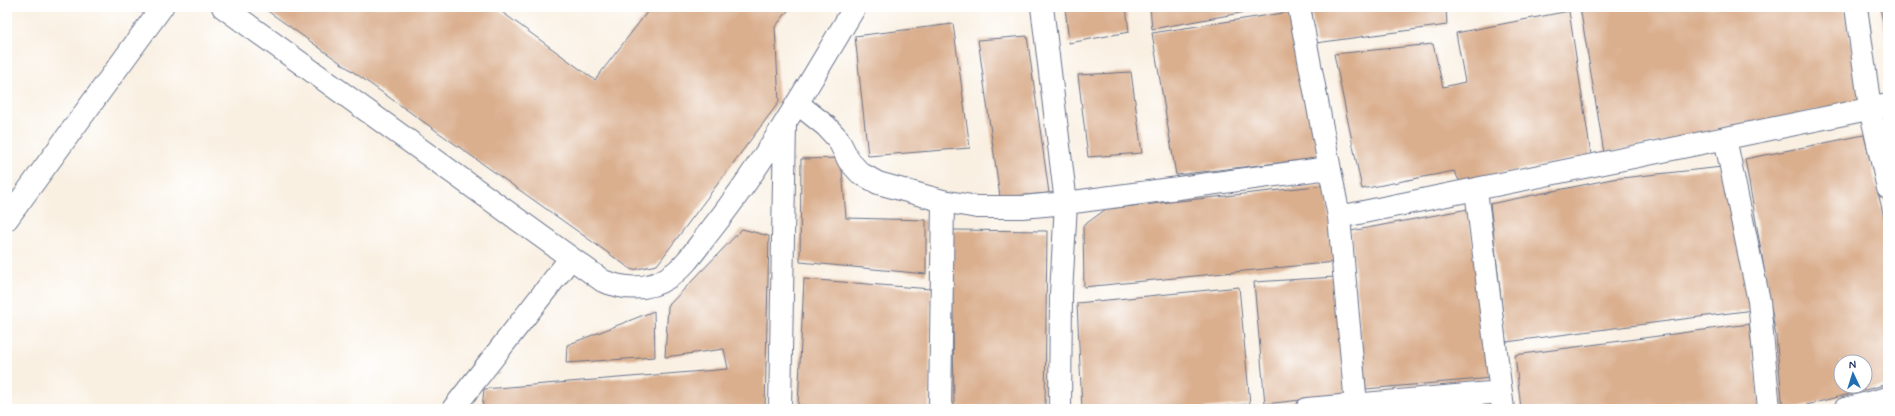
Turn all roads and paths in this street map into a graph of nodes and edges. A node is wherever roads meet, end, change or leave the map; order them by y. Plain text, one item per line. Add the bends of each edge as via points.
1 (162, 7) edge
2 (222, 7) edge
3 (855, 7) edge
4 (1042, 7) edge
5 (1299, 7) edge
6 (1856, 7) edge
7 (797, 103) junction
8 (1879, 106) edge
9 (785, 124) junction
10 (1725, 138) junction
11 (1329, 168) junction
12 (1888, 188) edge
13 (1476, 190) junction
14 (943, 201) junction
15 (1066, 203) junction
16 (1339, 217) junction
17 (7, 219) edge
18 (570, 259) junction
19 (1888, 398) edge
20 (1502, 401) edge
21 (1356, 405) junction
22 (453, 409) edge
23 (780, 409) edge
24 (940, 409) edge
25 (1060, 409) edge
26 (1307, 409) edge
27 (1769, 409) edge
28 (1845, 409) edge

1 - 17 street
2 - 18 street
3 - 7 street
4 - 15 street
5 - 11 street
6 - 8 street
7 - 9 street
7 - 14 street via 834,135 860,174 878,184
8 - 10 street
8 - 12 street
9 - 18 street via 729,207 683,264 670,276 638,289 619,288 603,281
9 - 23 street
10 - 13 street
10 - 27 street via 1759,301
11 - 15 street
11 - 16 street
13 - 16 street
13 - 20 street
14 - 15 street via 977,207 1022,207
14 - 24 street
15 - 25 street via 1061,294
16 - 21 street
18 - 22 street
19 - 28 street
20 - 21 street
21 - 26 street

